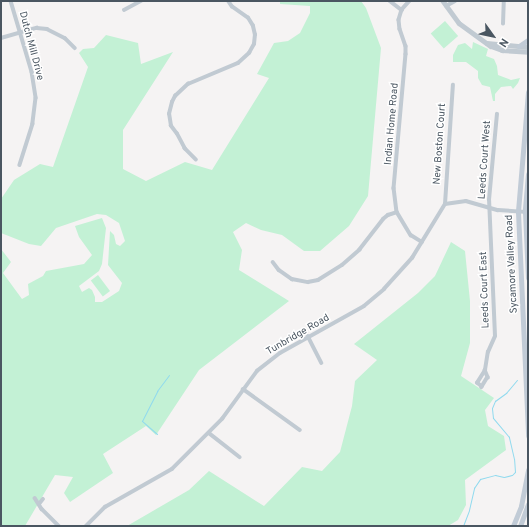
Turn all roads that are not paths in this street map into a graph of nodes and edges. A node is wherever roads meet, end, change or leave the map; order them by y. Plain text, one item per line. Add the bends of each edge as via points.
1 (11, 1) edge
2 (141, 1) edge
3 (228, 1) edge
4 (390, 1) edge
5 (410, 1) edge
6 (455, 1) edge
7 (504, 1) edge
8 (445, 3) edge
9 (124, 10) dead end
10 (402, 10) junction
11 (503, 24) dead end
12 (20, 32) junction
13 (1, 38) edge
14 (528, 40) edge
15 (487, 43) junction
16 (518, 46) junction
17 (528, 47) edge
18 (75, 48) dead end
19 (528, 52) edge
20 (453, 85) dead end
21 (528, 92) edge
22 (497, 114) dead end
23 (196, 160) dead end
24 (20, 165) dead end
25 (528, 174) edge
26 (445, 204) junction
27 (490, 208) junction
28 (397, 212) junction
29 (518, 212) junction
30 (527, 212) edge
31 (422, 242) junction
32 (274, 262) dead end
33 (528, 278) edge
34 (308, 336) junction
35 (322, 363) dead end
36 (485, 370) dead end
37 (243, 388) junction
38 (527, 390) edge
39 (300, 430) dead end
40 (209, 433) junction
41 (528, 436) edge
42 (240, 457) dead end
43 (528, 470) edge
44 (35, 498) dead end
45 (43, 499) dead end
46 (39, 504) junction
47 (528, 504) edge
48 (519, 512) junction
49 (527, 514) edge
50 (59, 526) edge
51 (86, 526) edge
52 (513, 526) edge
53 (520, 526) edge

1 - 12 street, Dutch Mill Drive
2 - 9 street
3 - 23 street via 248,18 253,26 254,44 243,60 188,84 175,96 169,114 171,126 185,149
4 - 10 street
5 - 10 street
6 - 8 street
7 - 11 street
8 - 15 street via 453,17 466,30
10 - 28 street, Indian Home Road via 399,20 406,54 394,188
12 - 13 street
12 - 18 street via 37,28 47,29 66,38
12 - 24 street, Dutch Mill Drive via 32,72 36,98 33,124
14 - 16 main road
15 - 16 street
15 - 19 street via 497,49
16 - 17 street
20 - 26 street, New Boston Court
21 - 29 main road, Sycamore Valley Road
22 - 27 street, Leeds Court West
25 - 30 main road, Sycamore Valley Road
26 - 27 street via 466,201
26 - 31 street, Tunbridge Road
27 - 29 street
27 - 36 street, Leeds Court East via 495,336 488,352
28 - 31 street, Indian Home Road via 411,235
28 - 32 street via 383,219 373,234 348,260 328,276 308,282 292,278 279,270
29 - 30 street
29 - 38 main road, Sycamore Valley Road
30 - 33 main road, Sycamore Valley Road
31 - 34 street, Tunbridge Road via 399,273 364,306
34 - 35 street
34 - 37 street, Tunbridge Road via 256,371
37 - 39 street
37 - 40 street, Tunbridge Road
38 - 41 main road, Sycamore Valley Road
40 - 42 street
40 - 51 street, Tunbridge Road via 172,468 105,507
43 - 48 main road
44 - 46 street
45 - 46 street
46 - 50 street
47 - 49 main road
48 - 49 street
48 - 52 main road
49 - 53 main road

